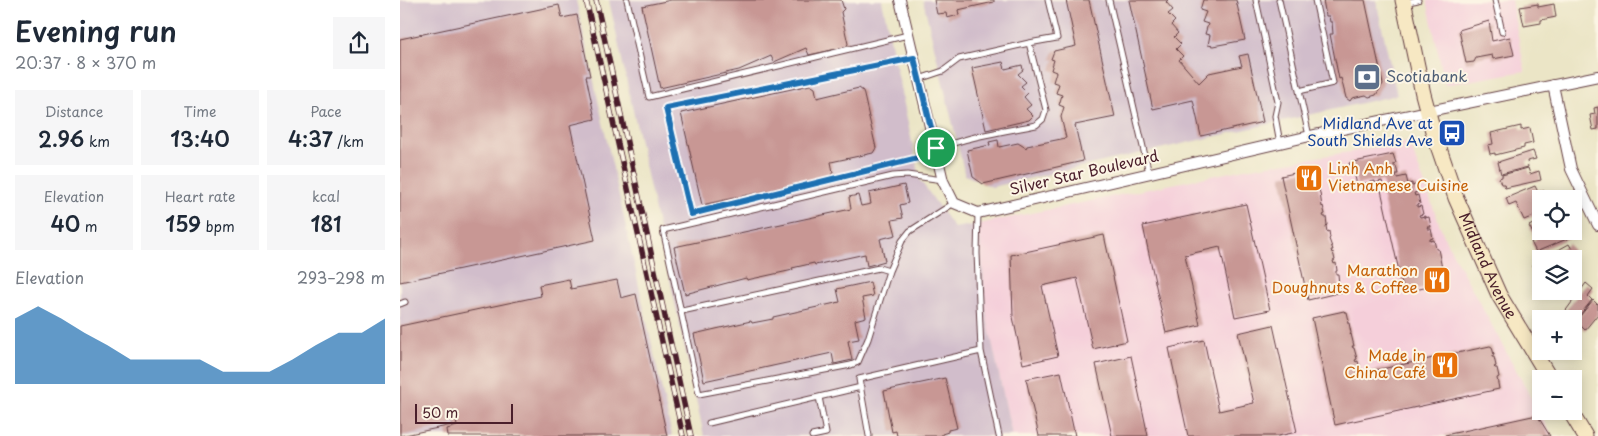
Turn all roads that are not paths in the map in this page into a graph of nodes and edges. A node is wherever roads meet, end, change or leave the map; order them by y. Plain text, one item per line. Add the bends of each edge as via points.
1 (627, 0) edge
2 (900, 0) edge
3 (1048, 0) edge
4 (1110, 0) edge
5 (1256, 0) edge
6 (1279, 0) edge
7 (1314, 0) edge
8 (1495, 0) edge
9 (1408, 1) edge
10 (1502, 32) dead end
11 (909, 35) junction
12 (1029, 43) junction
13 (914, 58) junction
14 (1598, 76) edge
15 (919, 79) junction
16 (1553, 85) junction
17 (1299, 91) junction
18 (1428, 112) junction
19 (1310, 136) junction
20 (1280, 143) junction
21 (936, 148) junction
22 (1149, 173) junction
23 (943, 180) junction
24 (954, 203) junction
25 (978, 213) junction
26 (1598, 225) edge
27 (889, 271) junction
28 (682, 311) junction
29 (981, 351) junction
30 (1545, 370) edge
31 (861, 387) junction
32 (819, 397) junction
33 (1575, 420) edge
34 (709, 423) dead end
35 (812, 436) edge
36 (869, 436) edge
37 (999, 436) edge
38 (1585, 436) edge

1 - 11 lane via 649,97
2 - 11 street
3 - 12 lane via 1057,38
4 - 22 lane
5 - 20 lane via 1278,102 1275,116
6 - 17 lane
7 - 17 lane via 1333,83
8 - 10 lane
9 - 18 main road, Midland Avenue
11 - 13 street
12 - 15 lane via 959,59 943,72
12 - 21 lane via 1046,110 1043,119 1036,125
13 - 15 street
13 - 21 lane via 666,108 691,214 918,158
14 - 16 street, Silver Star Boulevard
15 - 21 street
16 - 18 street, Silver Star Boulevard
16 - 26 street via 1571,169
17 - 19 lane
18 - 19 street, Silver Star Boulevard
18 - 30 main road, Midland Avenue via 1456,198 1499,295
19 - 20 street, Silver Star Boulevard
20 - 22 street, Silver Star Boulevard
21 - 23 street
22 - 25 street, Silver Star Boulevard
23 - 24 street
23 - 28 lane via 893,176 663,230
24 - 25 street
24 - 27 lane via 910,231
25 - 29 lane
27 - 28 lane via 879,268
27 - 28 lane via 868,339 858,362 851,365 699,394
29 - 31 lane via 859,379
29 - 37 lane
31 - 32 lane
31 - 36 lane
32 - 34 lane
32 - 35 lane via 826,433
33 - 38 main road

